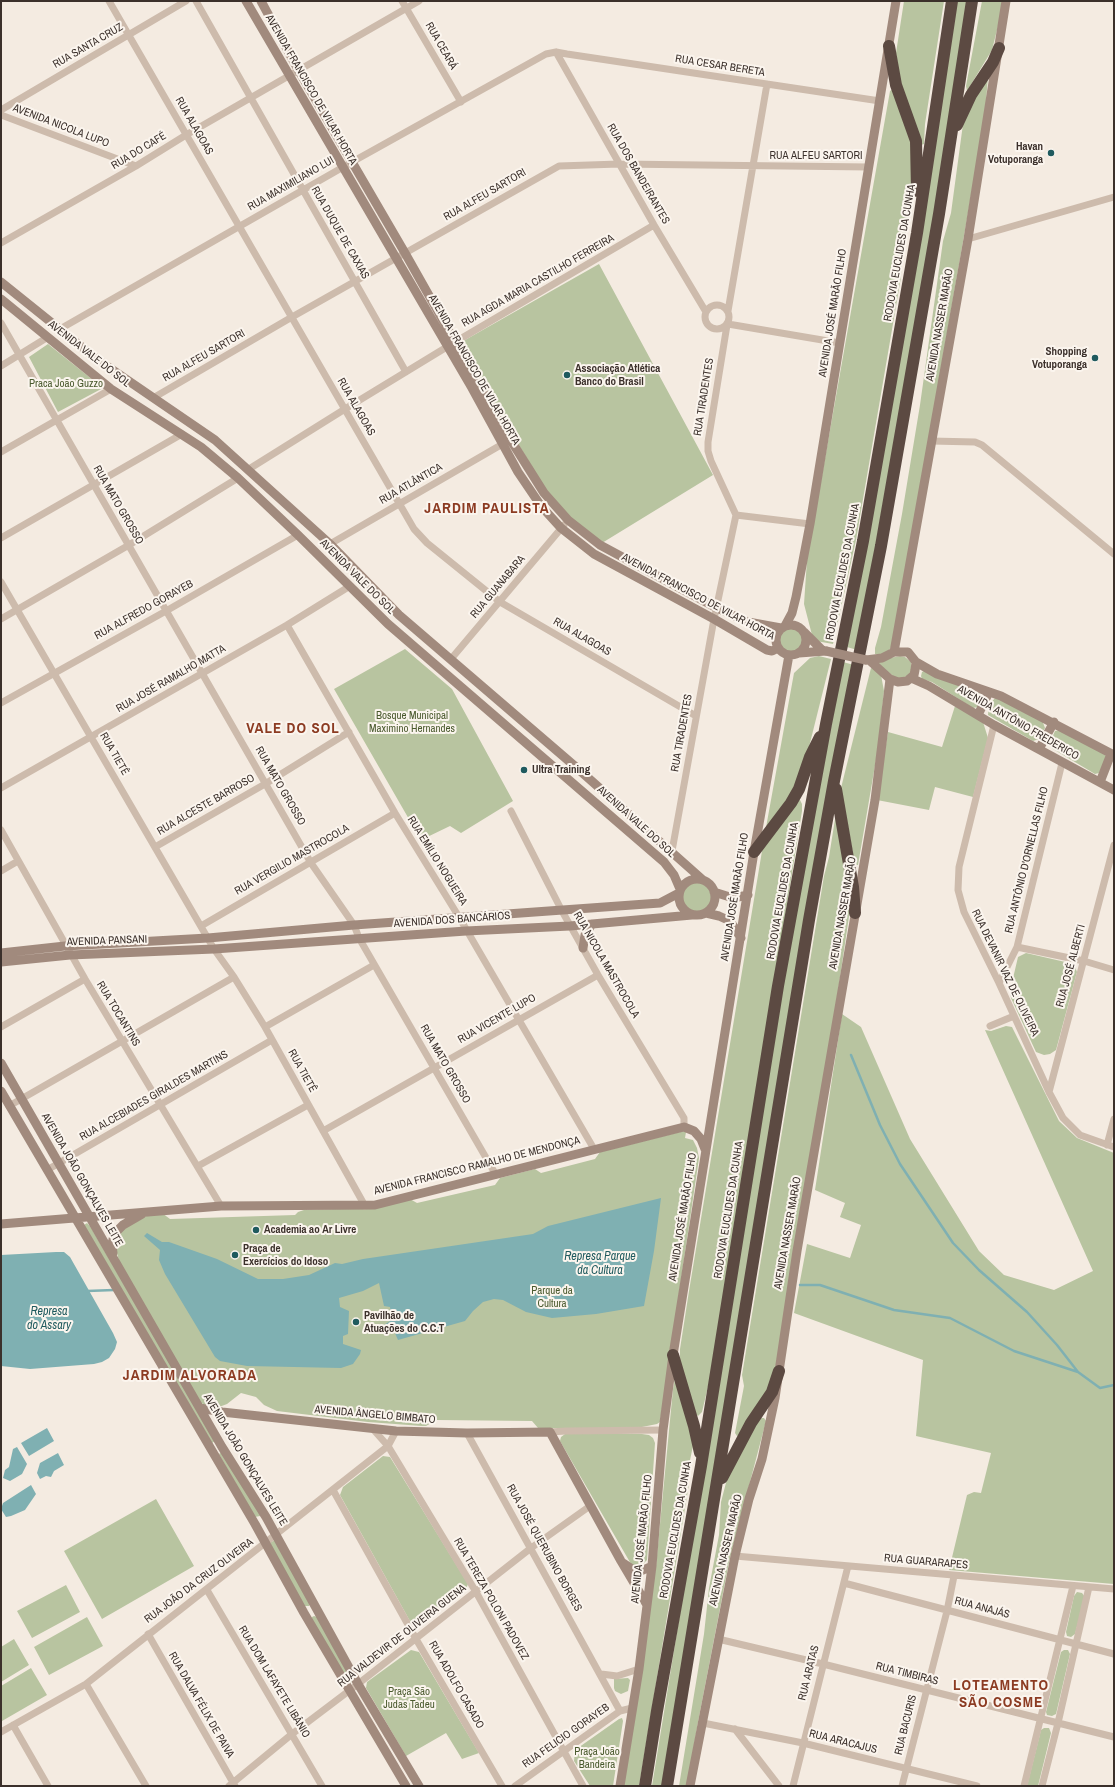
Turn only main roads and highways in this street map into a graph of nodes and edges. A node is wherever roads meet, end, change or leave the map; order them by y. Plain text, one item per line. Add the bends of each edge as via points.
1 (246, 1) edge
2 (896, 1) edge
3 (952, 1) edge
4 (972, 1) edge
5 (1006, 1) edge
6 (262, 4) edge
7 (252, 13) junction
8 (282, 41) junction
9 (889, 46) junction
10 (272, 47) junction
11 (999, 48) junction
12 (951, 136) junction
13 (917, 233) junction
14 (1, 282) edge
15 (1, 299) edge
16 (60, 329) junction
17 (48, 337) junction
18 (451, 344) junction
19 (120, 376) junction
20 (111, 389) junction
21 (190, 422) junction
22 (182, 434) junction
23 (506, 442) junction
24 (249, 470) junction
25 (238, 478) junction
26 (309, 524) junction
27 (298, 535) junction
28 (639, 566) junction
29 (634, 576) junction
30 (362, 578) junction
31 (350, 586) junction
32 (686, 592) junction
33 (681, 601) junction
34 (783, 627) junction
35 (804, 632) junction
36 (778, 648) junction
37 (825, 651) junction
38 (894, 652) junction
39 (799, 653) junction
40 (789, 655) junction
41 (452, 659) junction
42 (868, 660) junction
43 (916, 662) junction
44 (442, 670) junction
45 (911, 678) junction
46 (890, 679) junction
47 (989, 692) junction
48 (978, 715) junction
49 (1054, 722) junction
50 (826, 724) junction
51 (1039, 749) junction
52 (1113, 755) edge
53 (577, 768) junction
54 (568, 778) junction
55 (834, 781) junction
56 (1100, 782) junction
57 (1114, 790) edge
58 (615, 801) junction
59 (606, 812) junction
60 (672, 851) junction
61 (754, 852) junction
62 (664, 862) junction
63 (703, 880) junction
64 (680, 891) junction
65 (714, 892) junction
66 (748, 895) junction
67 (706, 913) junction
68 (855, 913) junction
69 (692, 915) junction
70 (592, 924) junction
71 (208, 938) joint
72 (741, 938) junction
73 (583, 948) road end
74 (214, 949) joint
75 (1, 953) edge
76 (1, 962) edge
77 (2, 1067) edge
78 (1, 1091) edge
79 (43, 1135) junction
80 (31, 1143) junction
81 (705, 1150) junction
82 (145, 1212) junction
83 (90, 1216) junction
84 (74, 1217) junction
85 (1, 1224) edge
86 (114, 1259) junction
87 (673, 1355) junction
88 (779, 1371) junction
89 (200, 1408) junction
90 (222, 1412) junction
91 (210, 1426) junction
92 (701, 1466) junction
93 (716, 1491) junction
94 (266, 1517) junction
95 (255, 1524) junction
96 (621, 1561) junction
97 (652, 1566) junction
98 (648, 1605) junction
99 (315, 1608) junction
100 (304, 1613) junction
101 (402, 1758) junction
102 (393, 1764) junction
103 (406, 1786) edge
104 (419, 1786) edge
105 (620, 1786) edge
106 (645, 1786) edge
107 (667, 1786) edge
108 (690, 1786) edge

1 - 7 main road, AVENIDA FRANCISCO DE VILAR HORTA
2 - 9 main road, AVENIDA JOSÉ MARÃO FILHO
3 - 13 highway, RODOVIA EUCLIDES DA CUNHA
4 - 12 highway
5 - 11 main road, AVENIDA NASSER MARÃO
6 - 7 main road
6 - 8 main road, AVENIDA FRANCISCO DE VILAR HORTA
7 - 10 main road, AVENIDA FRANCISCO DE VILAR HORTA
8 - 10 main road
8 - 18 main road, AVENIDA FRANCISCO DE VILAR HORTA via 405,253
9 - 13 highway via 896,85 916,141
9 - 34 main road, AVENIDA JOSÉ MARÃO FILHO via 810,524 792,613
10 - 18 main road, AVENIDA FRANCISCO DE VILAR HORTA via 396,258
11 - 12 highway via 993,62 971,95
11 - 38 main road, AVENIDA NASSER MARÃO via 968,239
12 - 55 highway via 881,546
13 - 50 highway, RODOVIA EUCLIDES DA CUNHA via 863,541
14 - 16 main road, AVENIDA VALE DO SOL
15 - 17 main road, AVENIDA VALE DO SOL
16 - 17 main road
16 - 19 main road, AVENIDA VALE DO SOL
17 - 20 main road, AVENIDA VALE DO SOL
18 - 23 main road, AVENIDA FRANCISCO DE VILAR HORTA
19 - 20 main road
19 - 21 main road, AVENIDA VALE DO SOL
20 - 22 main road, AVENIDA VALE DO SOL
21 - 22 main road
21 - 24 main road, AVENIDA VALE DO SOL
22 - 25 main road, AVENIDA VALE DO SOL
23 - 28 main road, AVENIDA FRANCISCO DE VILAR HORTA via 568,520 600,546
23 - 29 main road, AVENIDA FRANCISCO DE VILAR HORTA via 518,472 541,506 561,528 594,554
24 - 25 main road
24 - 26 main road, AVENIDA VALE DO SOL
25 - 27 main road, AVENIDA VALE DO SOL
26 - 27 main road
26 - 30 main road, AVENIDA VALE DO SOL
27 - 31 main road, AVENIDA VALE DO SOL
28 - 29 main road
28 - 32 main road, AVENIDA FRANCISCO DE VILAR HORTA
29 - 33 main road, AVENIDA FRANCISCO DE VILAR HORTA
30 - 31 main road
30 - 41 main road, AVENIDA VALE DO SOL via 399,615
31 - 44 main road, AVENIDA VALE DO SOL via 388,624
32 - 33 main road
32 - 34 main road, AVENIDA FRANCISCO DE VILAR HORTA via 748,622
33 - 36 main road, AVENIDA FRANCISCO DE VILAR HORTA via 767,650
34 - 35 main road via 794,625
34 - 36 main road via 776,637
35 - 37 main road
35 - 39 main road via 805,646
36 - 40 main road
37 - 39 main road
37 - 42 main road, bridge
38 - 42 main road
38 - 43 main road, AVENIDA ANTÔNIO FREDERICO via 908,652
39 - 40 main road
40 - 61 main road, AVENIDA JOSÉ MARÃO FILHO
41 - 44 main road
41 - 53 main road, AVENIDA VALE DO SOL
42 - 46 main road
43 - 45 main road via 916,670
43 - 47 main road, AVENIDA ANTÔNIO FREDERICO via 937,674
44 - 54 main road, AVENIDA VALE DO SOL
45 - 46 main road, AVENIDA ANTÔNIO FREDERICO via 903,682
45 - 48 main road, AVENIDA ANTÔNIO FREDERICO
46 - 68 main road, AVENIDA NASSER MARÃO via 875,800
47 - 48 main road
47 - 49 main road, AVENIDA ANTÔNIO FREDERICO
48 - 51 main road, AVENIDA ANTÔNIO FREDERICO
49 - 51 main road
49 - 52 main road, AVENIDA ANTÔNIO FREDERICO
50 - 61 highway via 810,757 799,789
50 - 92 highway, RODOVIA EUCLIDES DA CUNHA via 778,986
51 - 56 main road, AVENIDA ANTÔNIO FREDERICO
52 - 56 main road
53 - 54 main road
53 - 58 main road, AVENIDA VALE DO SOL
54 - 59 main road, AVENIDA VALE DO SOL
55 - 68 highway via 853,887
55 - 93 highway
56 - 57 main road, AVENIDA ANTÔNIO FREDERICO
58 - 59 main road
58 - 60 main road, AVENIDA VALE DO SOL
59 - 62 main road, AVENIDA VALE DO SOL
60 - 62 main road
60 - 63 main road, AVENIDA VALE DO SOL
61 - 66 main road, AVENIDA JOSÉ MARÃO FILHO
62 - 64 main road, AVENIDA VALE DO SOL
63 - 64 main road via 692,880 683,885
63 - 65 main road
64 - 69 main road via 679,898 683,909
64 - 71 main road, AVENIDA DOS BANCÁRIOS via 660,903
65 - 66 main road via 733,898
65 - 67 main road via 713,906
66 - 72 main road, AVENIDA JOSÉ MARÃO FILHO
67 - 69 main road
67 - 72 main road via 730,922
68 - 88 main road, AVENIDA NASSER MARÃO
69 - 70 main road, AVENIDA DOS BANCÁRIOS
70 - 73 main road via 585,935
70 - 74 main road, AVENIDA DOS BANCÁRIOS via 466,930
71 - 75 main road, AVENIDA PANSANI via 65,946
72 - 81 main road, AVENIDA JOSÉ MARÃO FILHO
74 - 76 main road, AVENIDA PANSANI via 70,954
77 - 79 main road, AVENIDA JOÃO GONÇALVES LEITE
78 - 80 main road
79 - 80 main road
79 - 83 main road, AVENIDA JOÃO GONÇALVES LEITE
80 - 84 main road
81 - 82 main road, AVENIDA FRANCISCO RAMALHO DE MENDONÇA via 701,1139 694,1131 684,1127 375,1205 221,1206
81 - 87 main road, AVENIDA JOSÉ MARÃO FILHO
82 - 83 main road, AVENIDA FRANCISCO RAMALHO DE MENDONÇA
82 - 86 main road via 123,1225 114,1234
83 - 84 main road, AVENIDA FRANCISCO RAMALHO DE MENDONÇA
83 - 86 main road, AVENIDA JOÃO GONÇALVES LEITE
84 - 85 main road, AVENIDA FRANCISCO RAMALHO DE MENDONÇA
84 - 95 main road
86 - 89 main road, AVENIDA JOÃO GONÇALVES LEITE
87 - 92 highway via 694,1426
87 - 97 main road, AVENIDA JOSÉ MARÃO FILHO via 663,1430
88 - 93 highway via 772,1392 733,1454
88 - 108 main road, AVENIDA NASSER MARÃO via 762,1458 735,1556
89 - 90 main road, AVENIDA ÂNGELO BIMBATO
89 - 91 main road, AVENIDA JOÃO GONÇALVES LEITE
90 - 91 main road
90 - 96 main road, AVENIDA ÂNGELO BIMBATO via 396,1431 550,1432
91 - 94 main road, AVENIDA JOÃO GONÇALVES LEITE
92 - 106 highway, RODOVIA EUCLIDES DA CUNHA
93 - 107 highway
94 - 95 main road
94 - 99 main road, AVENIDA JOÃO GONÇALVES LEITE
95 - 100 main road
96 - 97 main road via 637,1570
96 - 98 main road
97 - 98 main road, AVENIDA JOSÉ MARÃO FILHO
98 - 105 main road, AVENIDA JOSÉ MARÃO FILHO
99 - 100 main road
99 - 101 main road, AVENIDA JOÃO GONÇALVES LEITE
100 - 102 main road
101 - 102 main road
101 - 104 main road, AVENIDA JOÃO GONÇALVES LEITE
102 - 103 main road

